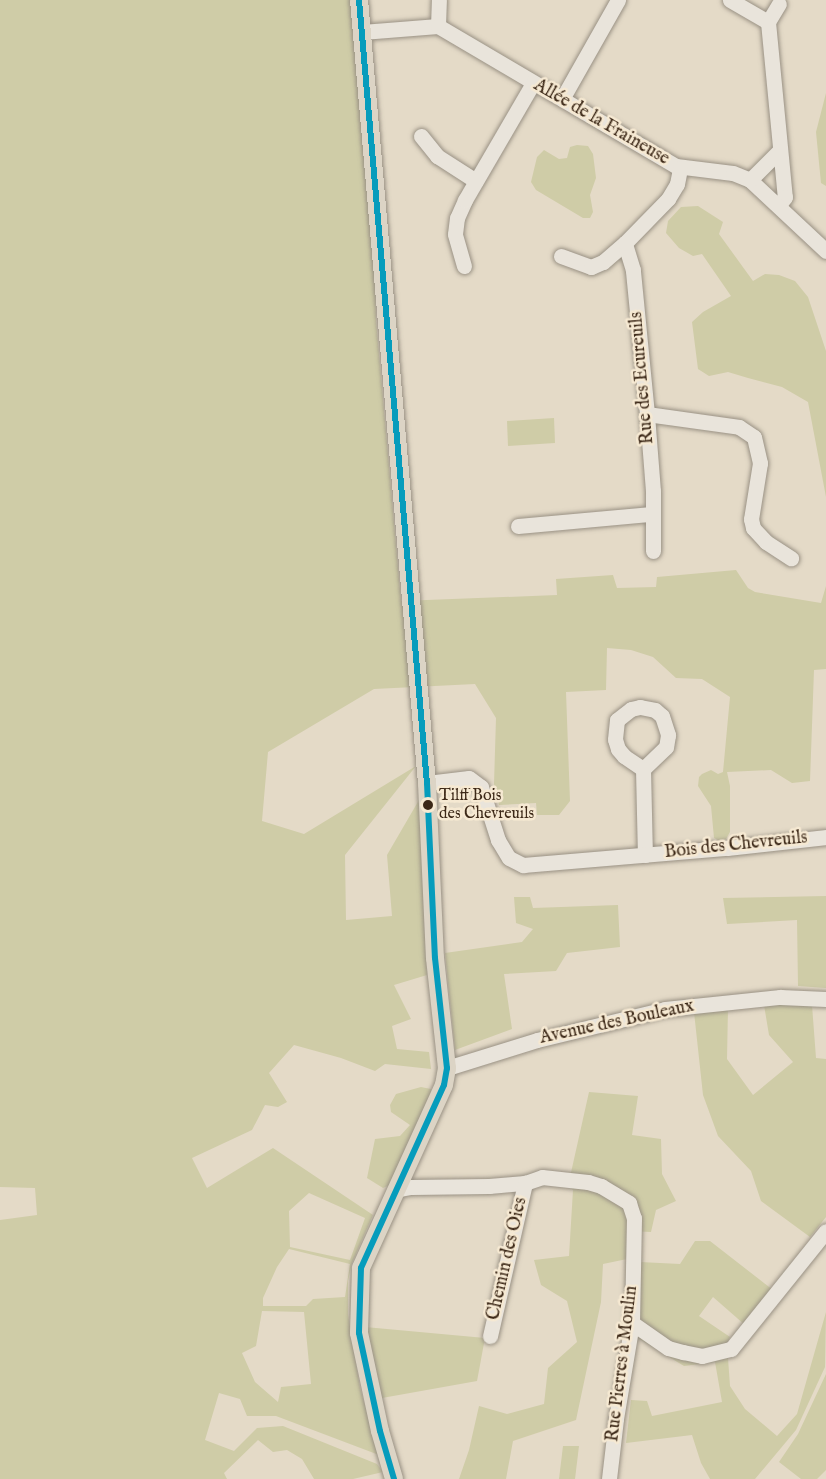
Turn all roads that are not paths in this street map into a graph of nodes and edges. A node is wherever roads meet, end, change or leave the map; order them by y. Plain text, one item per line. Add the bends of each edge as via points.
1 (359, 0) edge
2 (439, 0) edge
3 (618, 0) edge
4 (730, 0) edge
5 (779, 4) dead end
6 (768, 22) junction
7 (438, 26) junction
8 (362, 32) junction
9 (533, 82) junction
10 (562, 99) junction
11 (420, 136) dead end
12 (779, 151) junction
13 (680, 168) junction
14 (750, 180) junction
15 (476, 181) junction
16 (779, 205) junction
17 (626, 243) junction
18 (826, 251) edge
19 (561, 256) dead end
20 (464, 266) dead end
21 (647, 414) junction
22 (651, 514) junction
23 (518, 526) dead end
24 (653, 551) dead end
25 (791, 558) dead end
26 (643, 769) dead end
27 (427, 783) junction
28 (826, 837) edge
29 (645, 855) junction
30 (826, 999) edge
31 (447, 1068) junction
32 (525, 1183) junction
33 (395, 1190) junction
34 (826, 1231) edge
35 (632, 1323) junction
36 (490, 1336) dead end
37 (391, 1471) edge
38 (609, 1479) edge

1 - 8 main road
2 - 7 street
3 - 10 street
4 - 6 street
5 - 6 street
6 - 12 street
7 - 8 street
7 - 9 street, Allée de la Fraineuse
8 - 27 main road
9 - 10 street, Allée de la Fraineuse
9 - 15 street
10 - 13 street, Allée de la Fraineuse
11 - 15 street via 437,156
12 - 14 street
12 - 16 street via 785,197
13 - 14 street, Allée de la Fraineuse via 733,173
13 - 17 street via 668,199
14 - 16 street, Allée de la Fraineuse
15 - 20 street via 457,218 455,234
16 - 18 street, Allée de la Fraineuse
17 - 19 street via 591,267
17 - 21 street, Rue des Ecureuils via 633,270
21 - 22 street, Rue des Ecureuils
21 - 25 street via 739,428 754,437 760,462 753,528
22 - 23 street
22 - 24 street, Rue des Ecureuils
26 - 29 street, Bois des Chevreuils
27 - 29 street, Bois des Chevreuils via 469,778 481,787 498,840 509,858 523,866
27 - 31 main road via 435,958
28 - 29 street, Bois des Chevreuils
30 - 31 street, Avenue des Bouleaux via 780,997 665,1009 537,1040
31 - 33 main road via 444,1085
32 - 33 street, Rue Pierres à Moulin
32 - 35 street, Rue Pierres à Moulin via 542,1178 588,1182 629,1203 634,1218
32 - 36 street, Chemin des Oies
33 - 37 main road via 361,1268 359,1333
34 - 35 street via 731,1349 702,1356 683,1352 668,1348
35 - 38 street, Rue Pierres à Moulin

